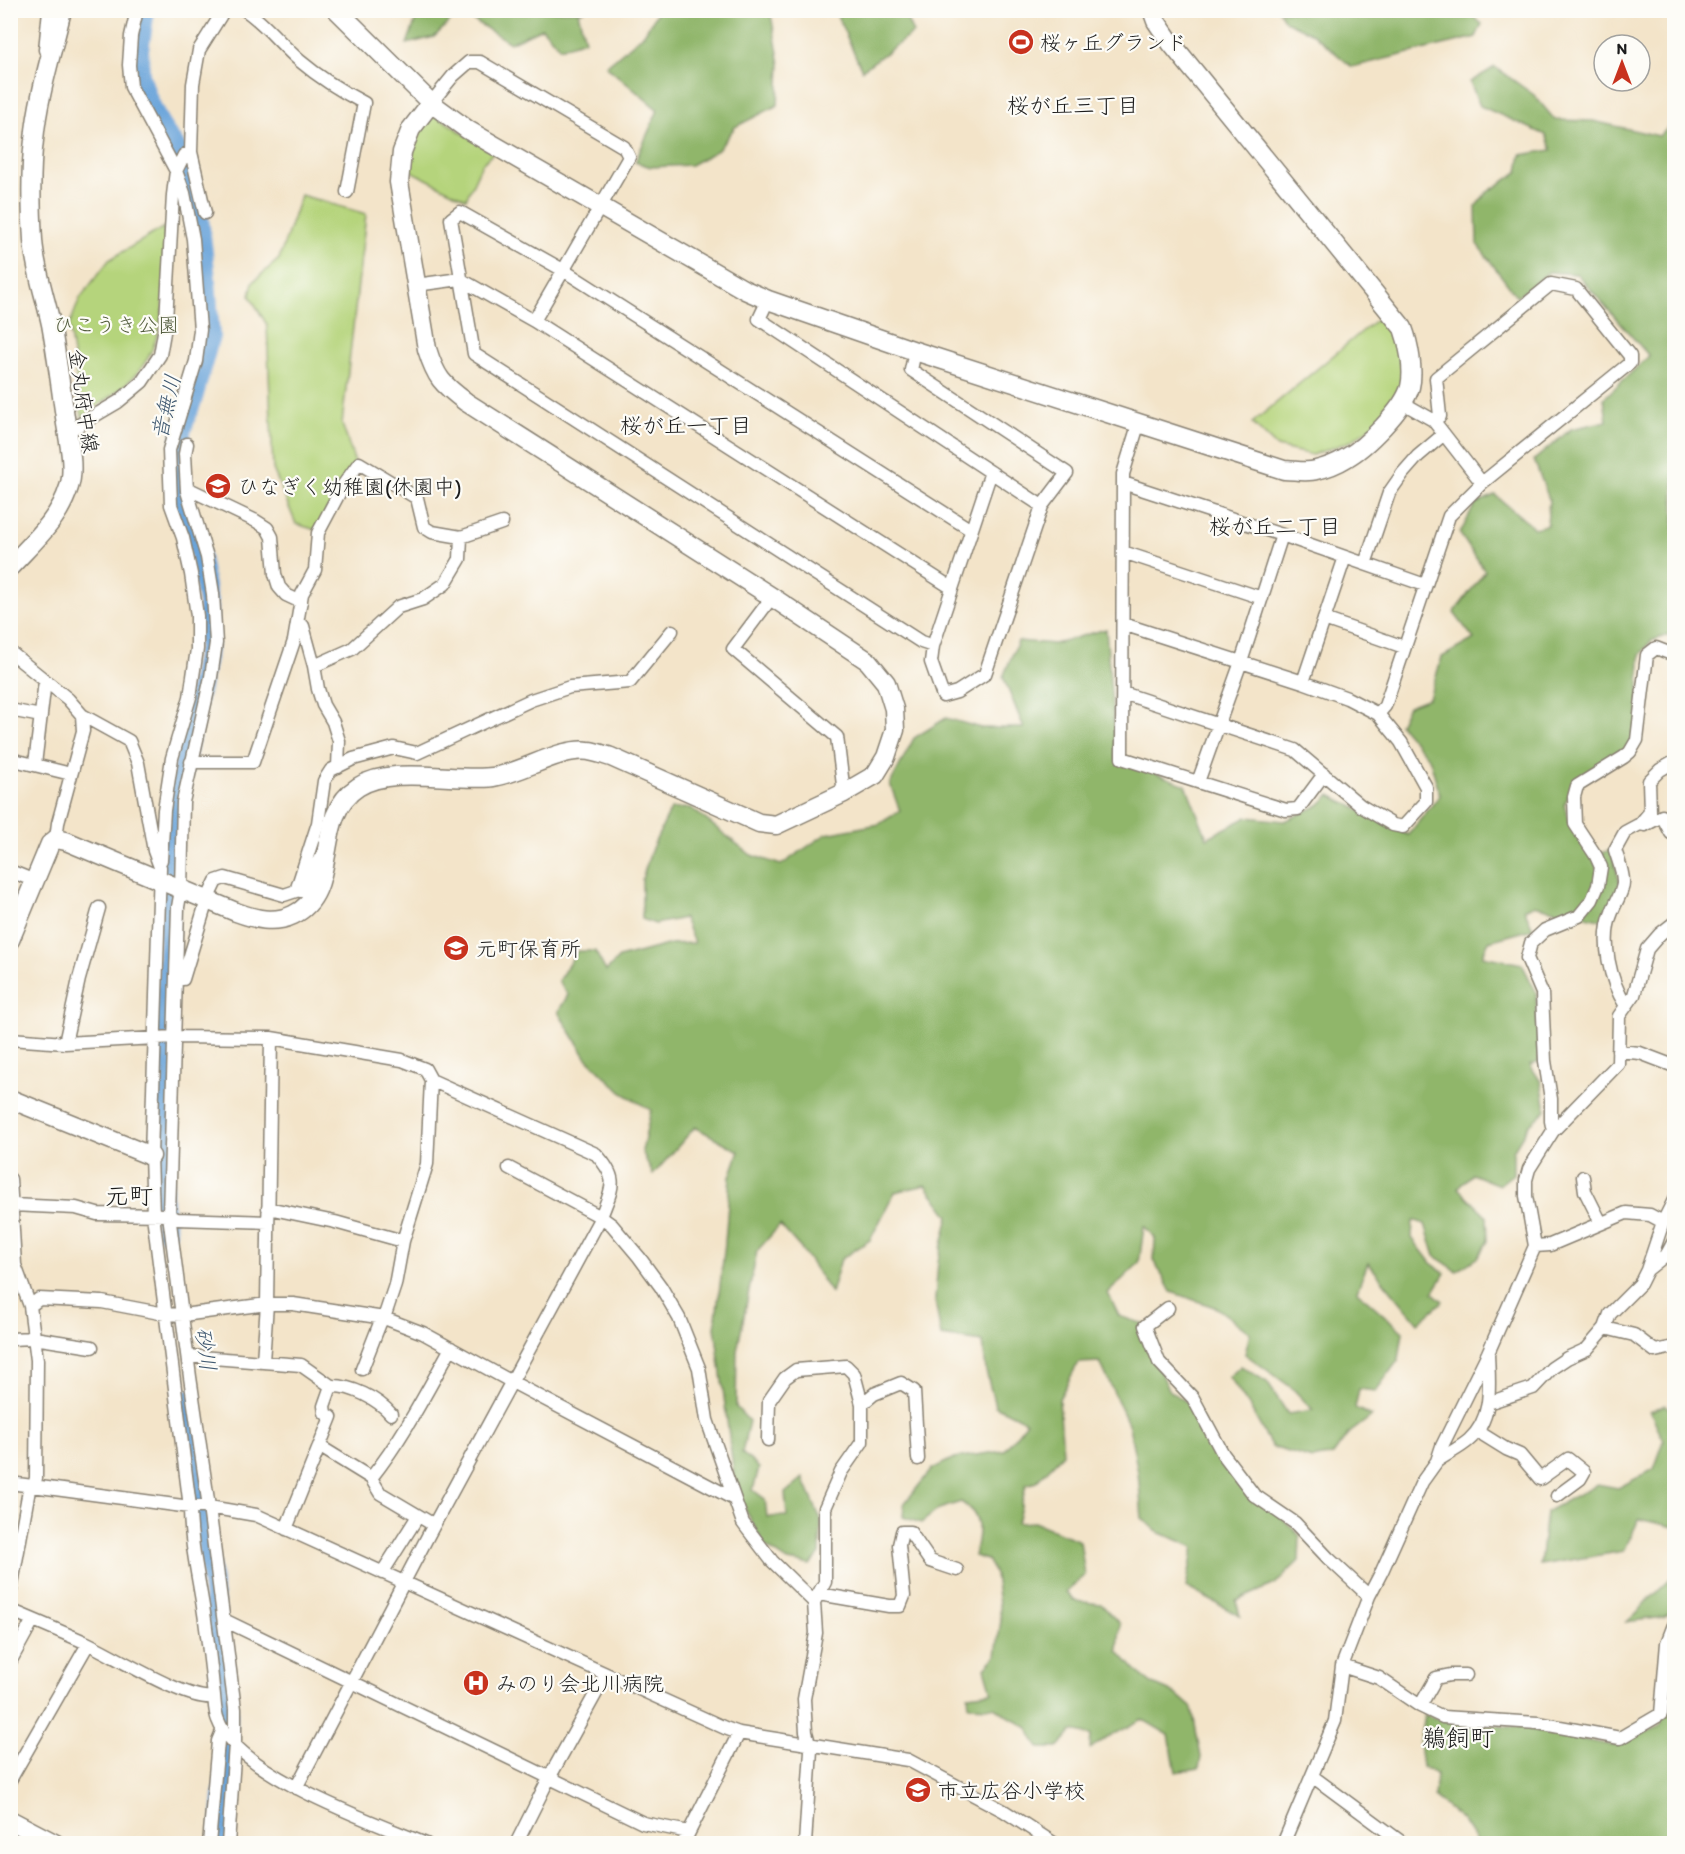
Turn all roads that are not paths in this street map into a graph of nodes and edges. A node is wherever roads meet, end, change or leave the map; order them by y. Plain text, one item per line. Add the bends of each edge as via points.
1 (49, 10) edge
2 (62, 10) edge
3 (137, 10) edge
4 (224, 10) edge
5 (245, 10) edge
6 (337, 10) edge
7 (1152, 10) edge
8 (45, 82) junction
9 (431, 103) junction
10 (188, 154) junction
11 (176, 171) junction
12 (347, 192) dead end
13 (600, 207) junction
14 (205, 213) dead end
15 (563, 270) junction
16 (460, 279) junction
17 (416, 285) junction
18 (768, 300) junction
19 (534, 321) junction
20 (915, 351) junction
21 (1403, 403) junction
22 (1433, 420) junction
23 (1139, 422) junction
24 (67, 432) junction
25 (1444, 434) junction
26 (187, 444) dead end
27 (991, 472) junction
28 (1123, 483) junction
29 (1482, 483) junction
30 (187, 491) junction
31 (1042, 506) junction
32 (502, 523) dead end
33 (971, 530) junction
34 (1282, 535) junction
35 (461, 537) junction
36 (1123, 552) junction
37 (1345, 557) junction
38 (1365, 564) junction
39 (11, 566) edge
40 (1425, 585) junction
41 (952, 588) junction
42 (772, 597) junction
43 (1262, 598) junction
44 (301, 602) junction
45 (1324, 619) junction
46 (297, 624) junction
47 (1123, 624) junction
48 (672, 632) dead end
49 (933, 646) junction
50 (1404, 647) junction
51 (10, 652) edge
52 (1674, 655) edge
53 (1241, 662) junction
54 (314, 666) junction
55 (45, 681) junction
56 (1303, 682) junction
57 (1123, 693) junction
58 (10, 710) edge
59 (1378, 714) junction
60 (82, 715) junction
61 (41, 716) junction
62 (1219, 725) junction
63 (10, 759) edge
64 (191, 762) junction
65 (1674, 762) edge
66 (35, 764) junction
67 (338, 766) junction
68 (71, 774) junction
69 (1324, 774) junction
70 (1198, 782) junction
71 (843, 793) junction
72 (1640, 825) junction
73 (1671, 833) dead end
74 (56, 839) junction
75 (326, 858) junction
76 (10, 871) edge
77 (160, 874) junction
78 (35, 880) junction
79 (180, 890) junction
80 (296, 891) junction
81 (207, 900) junction
82 (99, 908) dead end
83 (1674, 923) edge
84 (10, 940) edge
85 (176, 979) junction
86 (1626, 1006) junction
87 (174, 1037) junction
88 (156, 1038) junction
89 (271, 1038) junction
90 (10, 1039) edge
91 (65, 1043) junction
92 (1618, 1052) junction
93 (1674, 1066) edge
94 (431, 1080) junction
95 (10, 1099) edge
96 (1553, 1131) junction
97 (151, 1156) junction
98 (509, 1168) dead end
99 (1583, 1177) dead end
100 (10, 1179) edge
101 (1674, 1200) edge
102 (12, 1205) edge
103 (268, 1208) junction
104 (153, 1215) junction
105 (169, 1215) junction
106 (601, 1217) junction
107 (11, 1221) edge
108 (268, 1222) junction
109 (1663, 1222) junction
110 (1601, 1223) junction
111 (403, 1241) junction
112 (1674, 1241) edge
113 (1535, 1246) junction
114 (1647, 1270) junction
115 (267, 1304) junction
116 (30, 1306) junction
117 (1168, 1308) dead end
118 (165, 1314) junction
119 (183, 1315) junction
120 (384, 1318) junction
121 (1605, 1328) junction
122 (34, 1338) junction
123 (10, 1339) edge
124 (92, 1347) dead end
125 (1674, 1347) edge
126 (451, 1348) junction
127 (1488, 1353) junction
128 (188, 1356) junction
129 (263, 1361) junction
130 (362, 1369) dead end
131 (512, 1382) junction
132 (331, 1386) junction
133 (1488, 1403) junction
134 (862, 1404) junction
135 (391, 1414) dead end
136 (1477, 1431) junction
137 (768, 1440) dead end
138 (319, 1446) junction
139 (918, 1459) dead end
140 (1437, 1461) junction
141 (371, 1478) junction
142 (10, 1483) edge
143 (34, 1486) junction
144 (1557, 1496) dead end
145 (734, 1499) junction
146 (190, 1507) junction
147 (210, 1507) junction
148 (418, 1516) junction
149 (434, 1525) junction
150 (286, 1529) junction
151 (957, 1570) dead end
152 (382, 1573) junction
153 (404, 1583) junction
154 (10, 1595) edge
155 (1369, 1596) junction
156 (816, 1598) junction
157 (10, 1610) edge
158 (33, 1620) junction
159 (224, 1620) junction
160 (1674, 1625) edge
161 (88, 1644) junction
162 (10, 1662) edge
163 (1342, 1666) junction
164 (606, 1675) junction
165 (1466, 1675) dead end
166 (351, 1681) junction
167 (214, 1697) junction
168 (1420, 1706) junction
169 (223, 1729) junction
170 (739, 1733) junction
171 (235, 1744) junction
172 (811, 1745) junction
173 (1312, 1776) junction
174 (549, 1778) junction
175 (10, 1780) edge
176 (296, 1788) junction
177 (10, 1820) edge
178 (686, 1838) edge
179 (1049, 1842) edge
180 (56, 1844) edge
181 (209, 1844) edge
182 (228, 1844) edge
183 (426, 1844) edge
184 (516, 1844) edge
185 (805, 1844) edge
186 (1283, 1844) edge
187 (1404, 1844) edge

1 - 8 street
2 - 8 street, 金丸府中線
3 - 11 street via 131,36 131,87
4 - 10 street via 199,50
5 - 12 street via 299,61 335,88 364,103
6 - 9 street
7 - 21 street via 1171,43 1403,328 1409,343 1410,386
8 - 24 street, 金丸府中線 via 34,140 33,242
9 - 13 street via 468,130
9 - 13 street via 469,62 480,62 624,147 629,157
9 - 17 street via 411,129 402,152 399,182
10 - 11 street
10 - 14 street
11 - 24 street via 166,321 160,355 142,382 118,402
11 - 77 street via 193,239 200,330 196,361 169,450 170,491 191,574 197,649 190,697 172,758
13 - 15 street
13 - 18 street
15 - 16 street via 460,212 451,219
15 - 19 street
15 - 33 street
16 - 17 street
16 - 19 street
16 - 49 street via 474,354 921,642
17 - 42 street via 427,349 444,386
18 - 20 street
18 - 27 street via 759,319
19 - 41 street
20 - 23 street
20 - 31 street via 911,370 1067,473
21 - 22 street
21 - 23 street via 1346,459 1314,471 1284,470
22 - 25 street
22 - 29 street via 1440,416 1436,378 1551,284 1576,289 1630,356 1629,363
23 - 28 street
24 - 39 street, 金丸府中線 via 70,485 46,529
25 - 29 street
25 - 38 street via 1418,456 1389,493
26 - 30 street
27 - 31 street
27 - 33 street
28 - 34 street
28 - 36 street
29 - 40 street via 1449,516
30 - 44 street via 267,528 272,537 279,587
30 - 64 street via 207,557 216,643
31 - 49 street via 985,674 943,696 931,662
32 - 35 street
33 - 41 street
34 - 37 street
34 - 43 street
35 - 44 street via 424,527 417,498 359,463 318,533 315,570
35 - 54 street via 460,559 445,584 423,599 398,607 352,649
36 - 43 street
36 - 47 street
37 - 38 street
37 - 45 street
38 - 40 street
40 - 50 street
41 - 49 street
42 - 71 street via 734,649 837,737
42 - 71 street via 868,661 886,683 894,709 894,730 886,757 875,775
43 - 53 street
44 - 46 street
45 - 50 street
45 - 56 street
46 - 54 street via 303,626
46 - 64 street via 253,762
47 - 53 street
47 - 57 street
48 - 67 street via 630,682 570,687 531,700 417,753 394,748
50 - 59 street
51 - 55 street
52 - 96 street via 1656,648 1647,655 1637,740 1630,752 1577,786 1575,824 1600,867 1600,880 1592,900 1579,916 1545,930 1531,942 1527,958 1542,993
53 - 56 street
53 - 62 street
54 - 67 street via 318,689 339,741
55 - 60 street
55 - 61 street
56 - 59 street
57 - 62 street
57 - 70 street via 1122,758
58 - 61 street
59 - 69 street via 1401,742 1426,787 1426,802 1403,827 1393,825 1360,806
60 - 68 street via 83,731
60 - 77 street via 129,741 138,763
61 - 66 street
62 - 69 street via 1295,750
62 - 70 street
63 - 66 street
64 - 79 street via 183,802
65 - 72 street via 1649,781 1650,812
66 - 68 street
67 - 80 street via 324,781 318,823
68 - 74 street
69 - 70 street via 1298,808 1286,810
71 - 75 street via 776,825 759,823 611,757 587,750 568,752 491,777 375,779 343,800 333,818
72 - 73 street via 1662,816
72 - 86 street via 1625,832 1615,849 1624,884 1608,925 1608,964
74 - 77 street
74 - 78 street via 50,844
75 - 80 street via 320,858 302,891
75 - 81 street via 316,893 303,910 286,918 254,918
76 - 78 street
77 - 79 street
77 - 88 street
78 - 84 street
79 - 81 street
79 - 85 street
80 - 81 street via 284,895 225,878 216,881
81 - 85 street via 183,979
82 - 91 street
83 - 86 street via 1647,949 1634,995
85 - 87 street
86 - 92 street via 1619,1016
87 - 88 street
87 - 89 street
87 - 105 street
88 - 91 street
88 - 97 street
89 - 94 street via 402,1060 425,1069
89 - 103 street
90 - 91 street
92 - 93 street via 1640,1053
92 - 96 street via 1618,1064
94 - 106 street via 596,1154 609,1168 613,1185
94 - 111 street via 427,1164
95 - 97 street
96 - 113 street via 1526,1180
97 - 104 street
98 - 106 street
99 - 110 street via 1585,1191
100 - 102 street
101 - 109 street
102 - 104 street
102 - 107 street
103 - 108 street
103 - 111 street
104 - 105 street
104 - 118 street
105 - 108 street via 177,1219
105 - 119 street
106 - 131 street
106 - 145 street via 639,1257 679,1318 699,1368 707,1420
107 - 116 street via 15,1265
108 - 115 street
109 - 110 street via 1650,1215 1626,1213
109 - 114 street
110 - 113 street via 1550,1245
111 - 120 street
112 - 114 street via 1667,1254
113 - 127 street
114 - 121 street via 1640,1284 1610,1314
115 - 119 street
115 - 120 street via 294,1304
115 - 129 street
116 - 118 street via 39,1299 102,1302
116 - 122 street
117 - 155 street via 1145,1326 1159,1362 1194,1398 1223,1454 1254,1495 1295,1523
118 - 119 street
118 - 146 street
119 - 128 street
120 - 126 street
120 - 130 street
121 - 125 street via 1634,1335 1655,1351
121 - 133 street via 1587,1349 1552,1368 1533,1388
122 - 123 street
122 - 124 street
122 - 143 street
126 - 131 street
126 - 141 street via 411,1419
127 - 133 street
127 - 140 street
128 - 129 street
128 - 147 street
129 - 132 street via 301,1365
131 - 145 street
131 - 149 street
132 - 135 street via 340,1385 361,1394
132 - 138 street via 324,1406 331,1417
133 - 136 street
134 - 137 street via 854,1374 846,1366 796,1370 785,1378 769,1401
134 - 139 street via 873,1394 901,1383 914,1391
134 - 156 street via 862,1442 841,1472 825,1508 825,1582
136 - 140 street
136 - 144 street via 1520,1455 1540,1479 1568,1459 1584,1472
138 - 141 street
138 - 150 street
140 - 155 street via 1422,1482
141 - 148 street via 380,1494
142 - 143 street
143 - 146 street
143 - 154 street via 29,1490
145 - 156 street via 743,1523 772,1561
146 - 147 street
146 - 167 street
147 - 150 street via 256,1515
147 - 159 street
148 - 149 street
148 - 152 street
149 - 153 street
150 - 152 street
151 - 156 street via 930,1561 910,1532 903,1532 899,1545 904,1596 900,1606
152 - 153 street
153 - 164 street
153 - 166 street
155 - 163 street
156 - 172 street via 816,1633 804,1699
157 - 158 street
158 - 161 street
158 - 162 street
159 - 166 street
159 - 171 street via 235,1709
160 - 168 street via 1667,1642 1660,1714 1620,1738 1538,1723 1443,1717
161 - 167 street via 174,1688
161 - 175 street
163 - 168 street via 1379,1678
163 - 173 street via 1335,1721
164 - 170 street
164 - 174 street
165 - 168 street via 1436,1678
166 - 174 street
166 - 176 street
167 - 169 street via 217,1719
169 - 171 street
169 - 181 street via 218,1741
170 - 172 street
170 - 178 street
171 - 176 street
171 - 182 street
172 - 179 street via 908,1760 1004,1811
172 - 185 street
173 - 186 street
173 - 187 street
174 - 178 street via 643,1823
174 - 184 street
176 - 183 street
177 - 180 street

